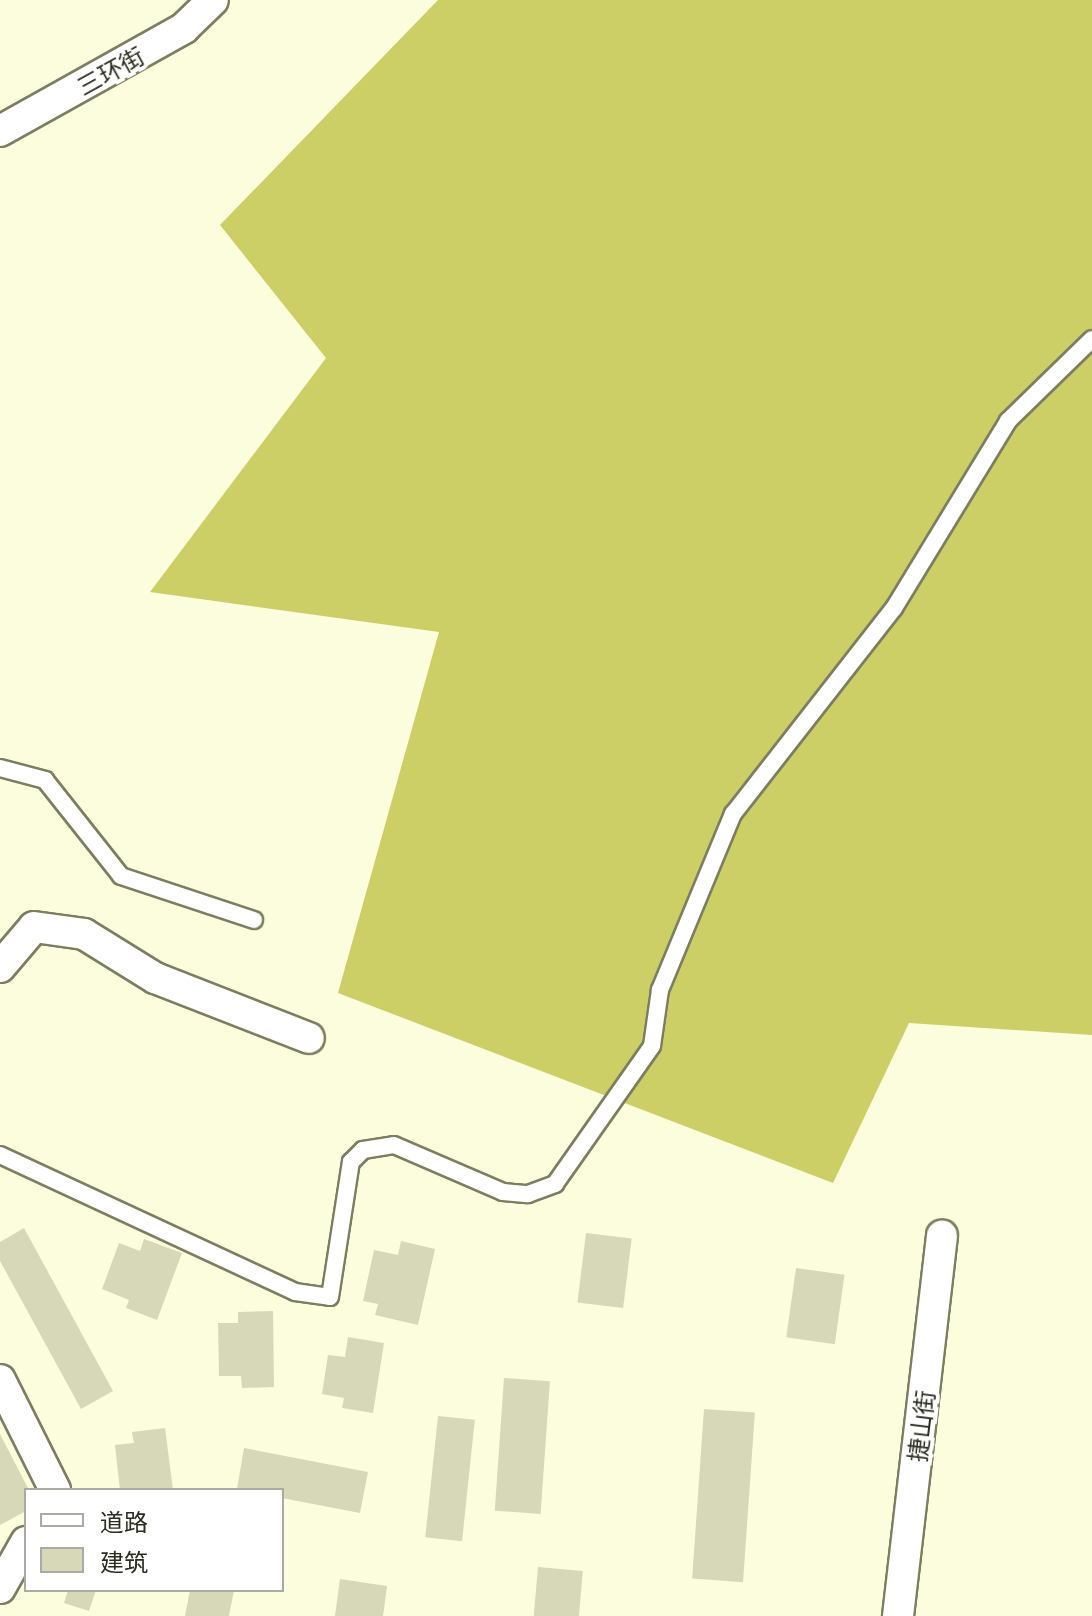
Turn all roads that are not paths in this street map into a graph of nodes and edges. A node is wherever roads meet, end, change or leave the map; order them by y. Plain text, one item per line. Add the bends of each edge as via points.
1 (213, 0) edge
2 (0, 131) edge
3 (1092, 339) edge
4 (0, 768) edge
5 (254, 920) dead end
6 (0, 967) edge
7 (309, 1038) dead end
8 (0, 1155) edge
9 (942, 1236) dead end
10 (0, 1380) edge
11 (54, 1488) edge
12 (24, 1546) edge
13 (0, 1588) edge
14 (898, 1616) edge

1 - 2 street, 三环街 via 184,28
3 - 8 lane via 1008,421 894,608 733,814 660,990 652,1046 555,1184 528,1194 503,1192 394,1145 363,1150 351,1162 330,1297 295,1292
4 - 5 lane via 45,780 121,876
6 - 7 street via 34,927 84,934 155,978
9 - 14 street, 捷山街
10 - 11 street
12 - 13 street

